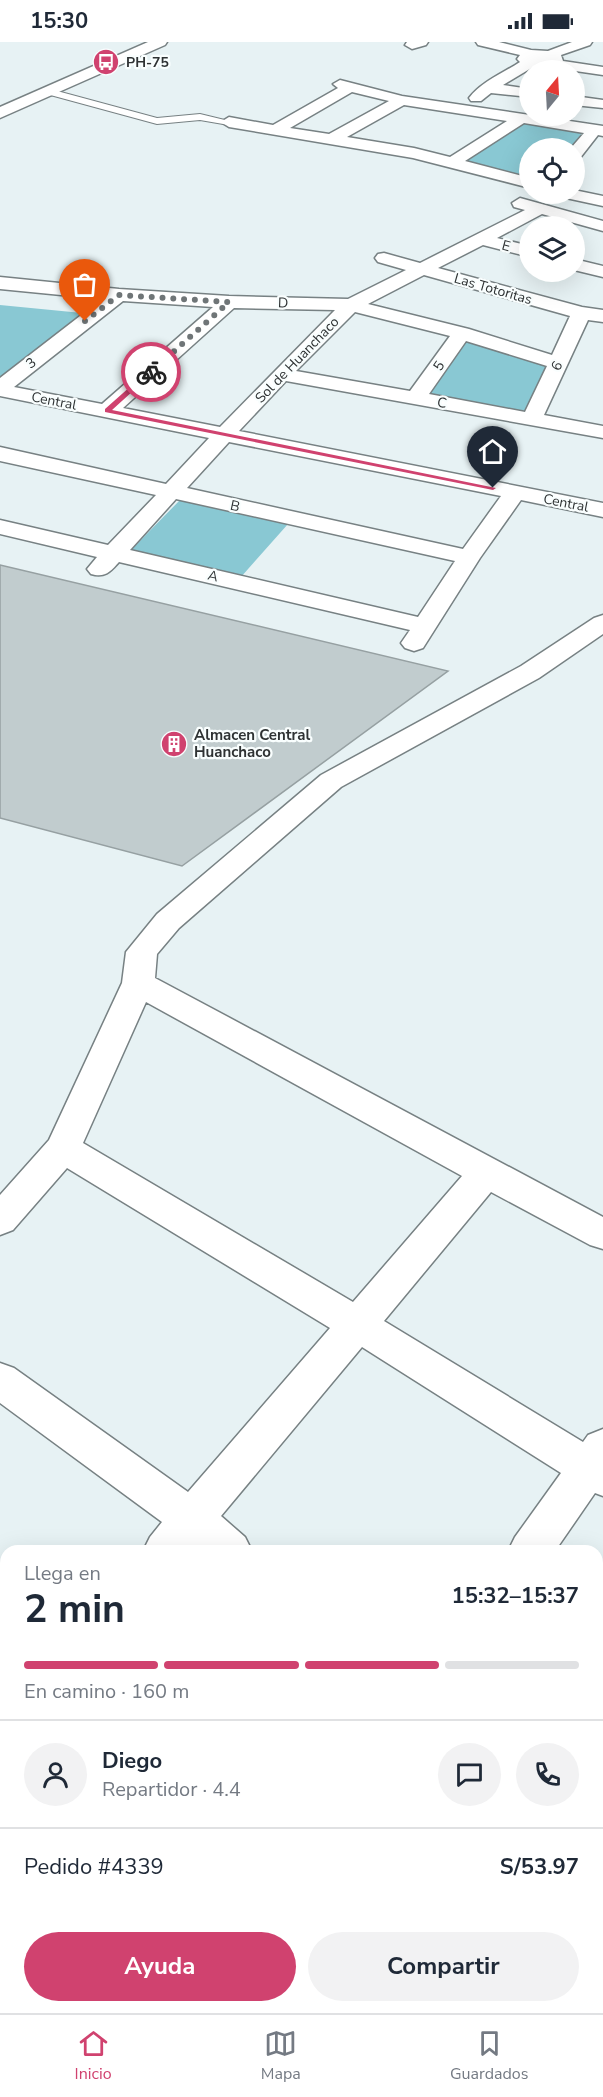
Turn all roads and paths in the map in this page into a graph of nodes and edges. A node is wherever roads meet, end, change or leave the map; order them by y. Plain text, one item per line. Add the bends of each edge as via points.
1 (160, 42) edge
2 (590, 42) edge
3 (488, 43) edge
4 (471, 53) dead end
5 (531, 58) junction
6 (550, 59) junction
7 (603, 71) edge
8 (488, 88) junction
9 (46, 91) junction
10 (519, 92) edge
11 (402, 100) junction
12 (585, 102) edge
13 (469, 103) junction
14 (603, 104) edge
15 (0, 113) edge
16 (519, 119) edge
17 (519, 120) edge
18 (441, 121) dead end
19 (229, 122) joint
20 (566, 126) edge
21 (275, 130) junction
22 (598, 131) edge
23 (412, 138) dead end
24 (332, 139) junction
25 (585, 144) edge
26 (393, 150) junction
27 (452, 163) junction
28 (519, 180) edge
29 (585, 197) edge
30 (512, 201) dead end
31 (603, 201) edge
32 (539, 209) junction
33 (603, 226) edge
34 (482, 239) junction
35 (519, 249) edge
36 (384, 258) dead end
37 (585, 267) edge
38 (422, 269) junction
39 (602, 271) edge
40 (0, 283) edge
41 (119, 295) junction
42 (229, 302) junction
43 (351, 305) junction
44 (581, 313) junction
45 (603, 316) edge
46 (462, 333) junction
47 (558, 363) junction
48 (281, 374) junction
49 (0, 389) edge
50 (416, 398) junction
51 (107, 411) junction
52 (532, 419) junction
53 (603, 432) edge
54 (226, 435) junction
55 (0, 454) edge
56 (172, 492) junction
57 (515, 493) junction
58 (603, 510) edge
59 (0, 527) edge
60 (469, 557) junction
61 (107, 561) junction
62 (603, 622) edge
63 (138, 983) junction
64 (63, 1148) junction
65 (486, 1173) junction
66 (0, 1220) edge
67 (603, 1234) edge
68 (357, 1324) junction
69 (0, 1380) edge
70 (598, 1464) edge
71 (192, 1519) junction
72 (170, 1545) edge
73 (223, 1545) edge
74 (535, 1545) edge

1 - 9 main road
2 - 6 main road
3 - 4 main road
3 - 5 main road
5 - 6 main road
5 - 8 main road
6 - 7 main road
8 - 10 main road
8 - 13 main road
9 - 15 main road
9 - 19 lane via 157,121 200,117
11 - 13 main road
11 - 21 main road via 345,86
11 - 24 main road
12 - 14 main road
13 - 16 main road
13 - 18 main road
17 - 27 main road
19 - 21 main road
20 - 22 main road
21 - 24 main road
22 - 25 main road
23 - 26 main road
24 - 26 main road
26 - 27 main road
27 - 28 main road
29 - 31 main road
30 - 32 main road
32 - 33 main road
32 - 34 main road, Sol de Huanchaco
34 - 35 main road, E
34 - 38 main road, Sol de Huanchaco
36 - 38 main road, Las Totoritas
37 - 39 main road
38 - 43 main road, Sol de Huanchaco
38 - 44 main road, Las Totoritas
40 - 41 main road, D
41 - 42 main road, D
41 - 49 main road, 3
42 - 43 main road, D
42 - 51 main road
43 - 46 main road, D
43 - 48 main road, Sol de Huanchaco
44 - 45 main road, Las Totoritas
44 - 47 main road, 6
46 - 47 main road, D
46 - 50 main road, 5
47 - 52 main road, 6
48 - 50 main road, C
48 - 54 main road, Sol de Huanchaco
49 - 51 main road, Central
50 - 52 main road, C
51 - 54 main road, Central
52 - 53 main road, C
54 - 56 main road, Sol de Huanchaco
54 - 57 main road, Central
55 - 56 main road, B
56 - 60 main road, B
56 - 61 main road, Sol de Huanchaco
57 - 58 main road, Central
57 - 60 main road
59 - 61 main road, A
60 - 61 main road, A via 419,635
62 - 63 main road via 530,672 331,781 168,921 142,952
63 - 64 main road
63 - 65 main road
64 - 66 main road
64 - 68 main road
65 - 67 main road
65 - 68 main road
68 - 70 main road
68 - 71 main road
69 - 71 main road
70 - 74 main road
71 - 72 main road
71 - 73 main road

